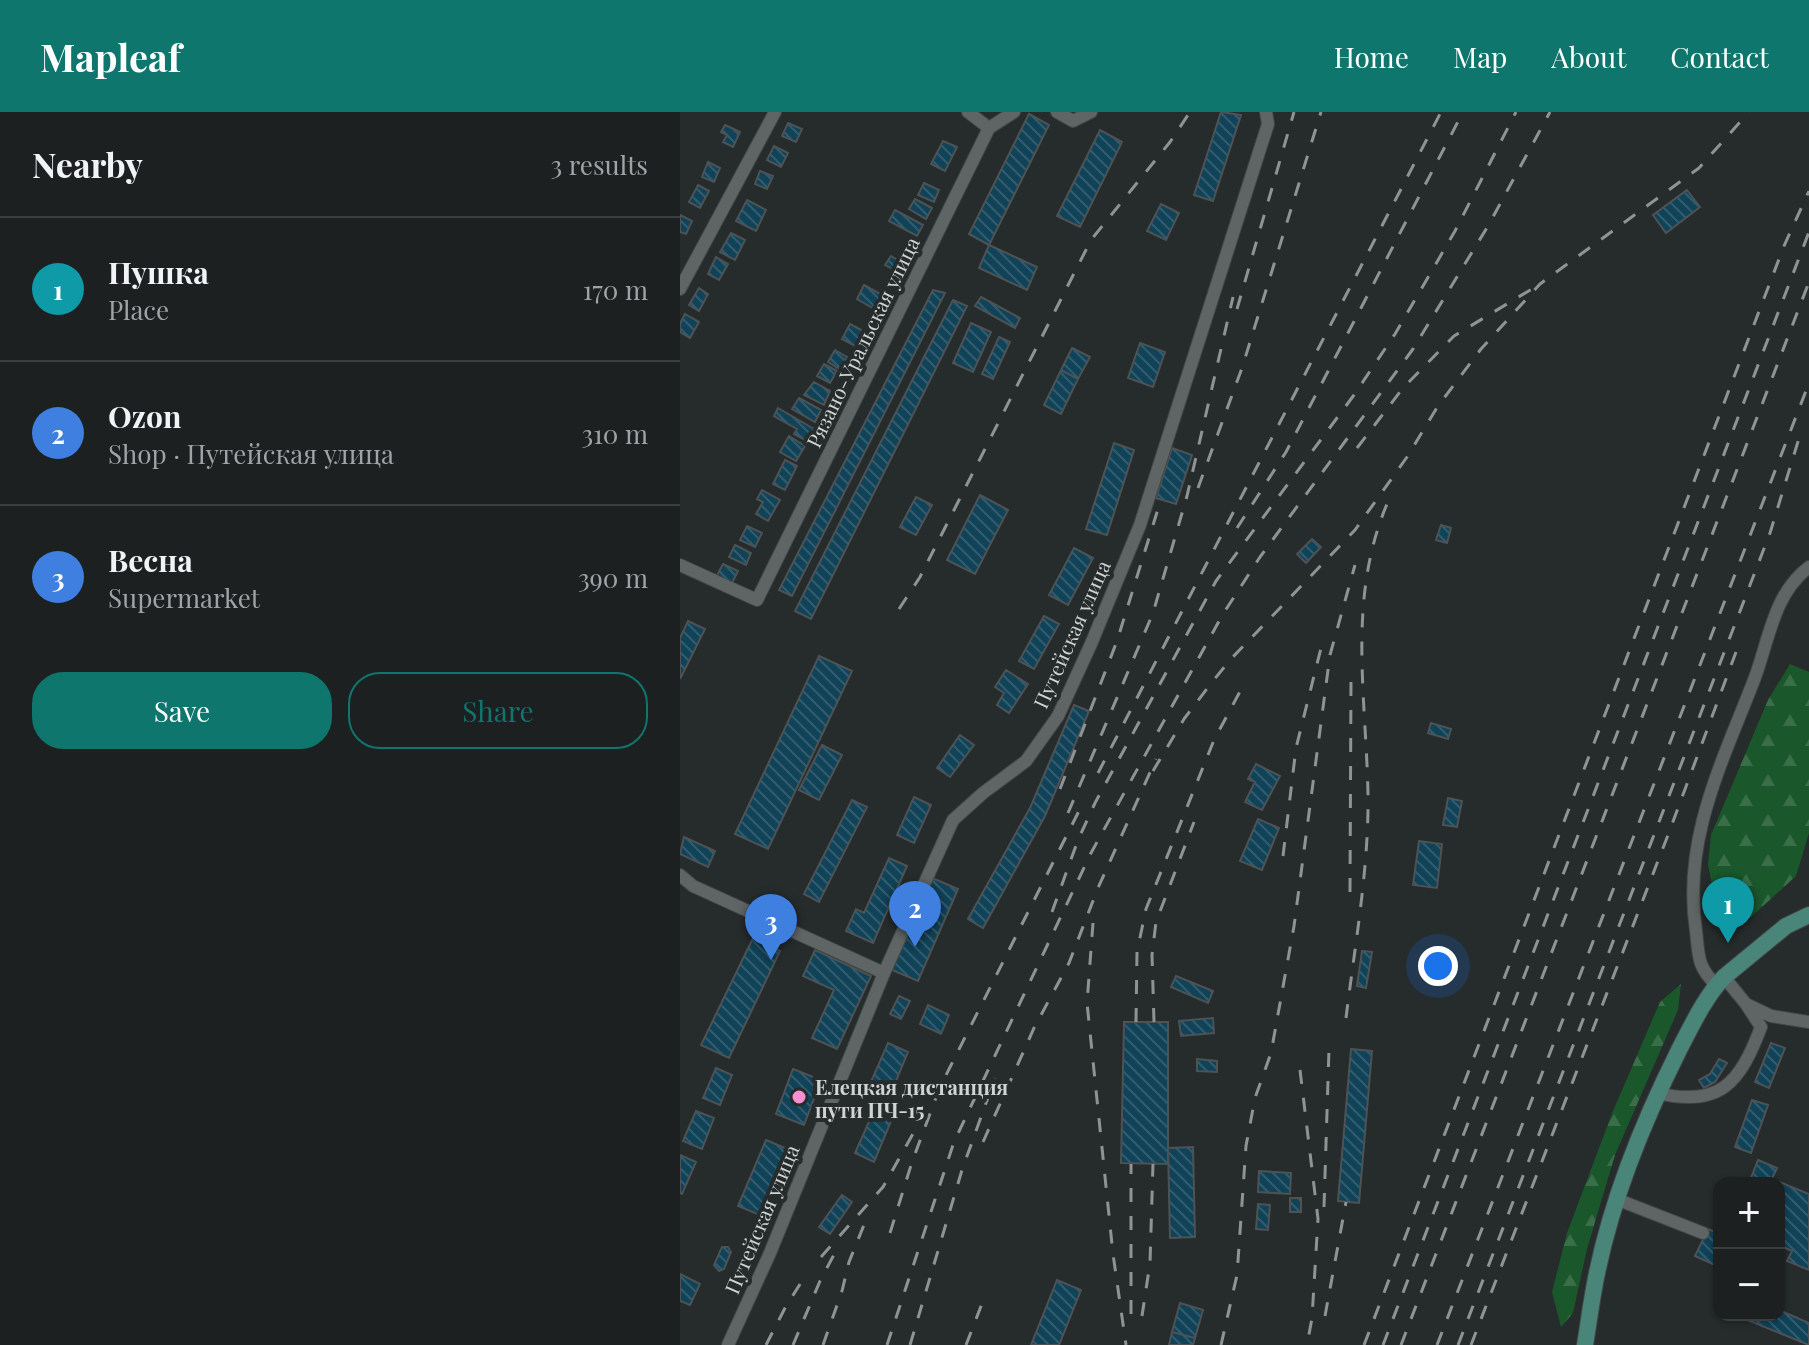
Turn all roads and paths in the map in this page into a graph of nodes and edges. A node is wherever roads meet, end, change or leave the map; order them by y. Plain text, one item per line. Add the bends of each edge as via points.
1 (775, 112) edge
2 (968, 112) edge
3 (1014, 112) edge
4 (1057, 112) edge
5 (1091, 112) edge
6 (1266, 112) edge
7 (989, 128) junction
8 (680, 289) edge
9 (680, 565) edge
10 (1809, 567) edge
11 (680, 875) edge
12 (1809, 915) edge
13 (884, 973) junction
14 (1720, 981) junction
15 (1746, 1004) junction
16 (1809, 1022) edge
17 (1657, 1093) junction
18 (1616, 1199) junction
19 (1703, 1233) dead end
20 (728, 1345) edge
21 (1585, 1345) edge

1 - 8 street
2 - 7 street
3 - 7 street
4 - 5 street via 1073,121
6 - 13 street, Путейская улица via 1268,124 1140,525 1091,644 1058,716 1026,761 953,820
7 - 9 street, Рязано-Уральская улица via 757,600
10 - 14 street via 1779,601 1695,849 1692,907 1701,971
11 - 13 street via 693,886
12 - 14 main road via 1786,926
13 - 20 street, Путейская улица
14 - 15 street
14 - 17 main road
15 - 16 street via 1771,1016
15 - 17 street via 1761,1027 1730,1083 1706,1098 1684,1100
17 - 18 main road
18 - 19 street
18 - 21 main road

